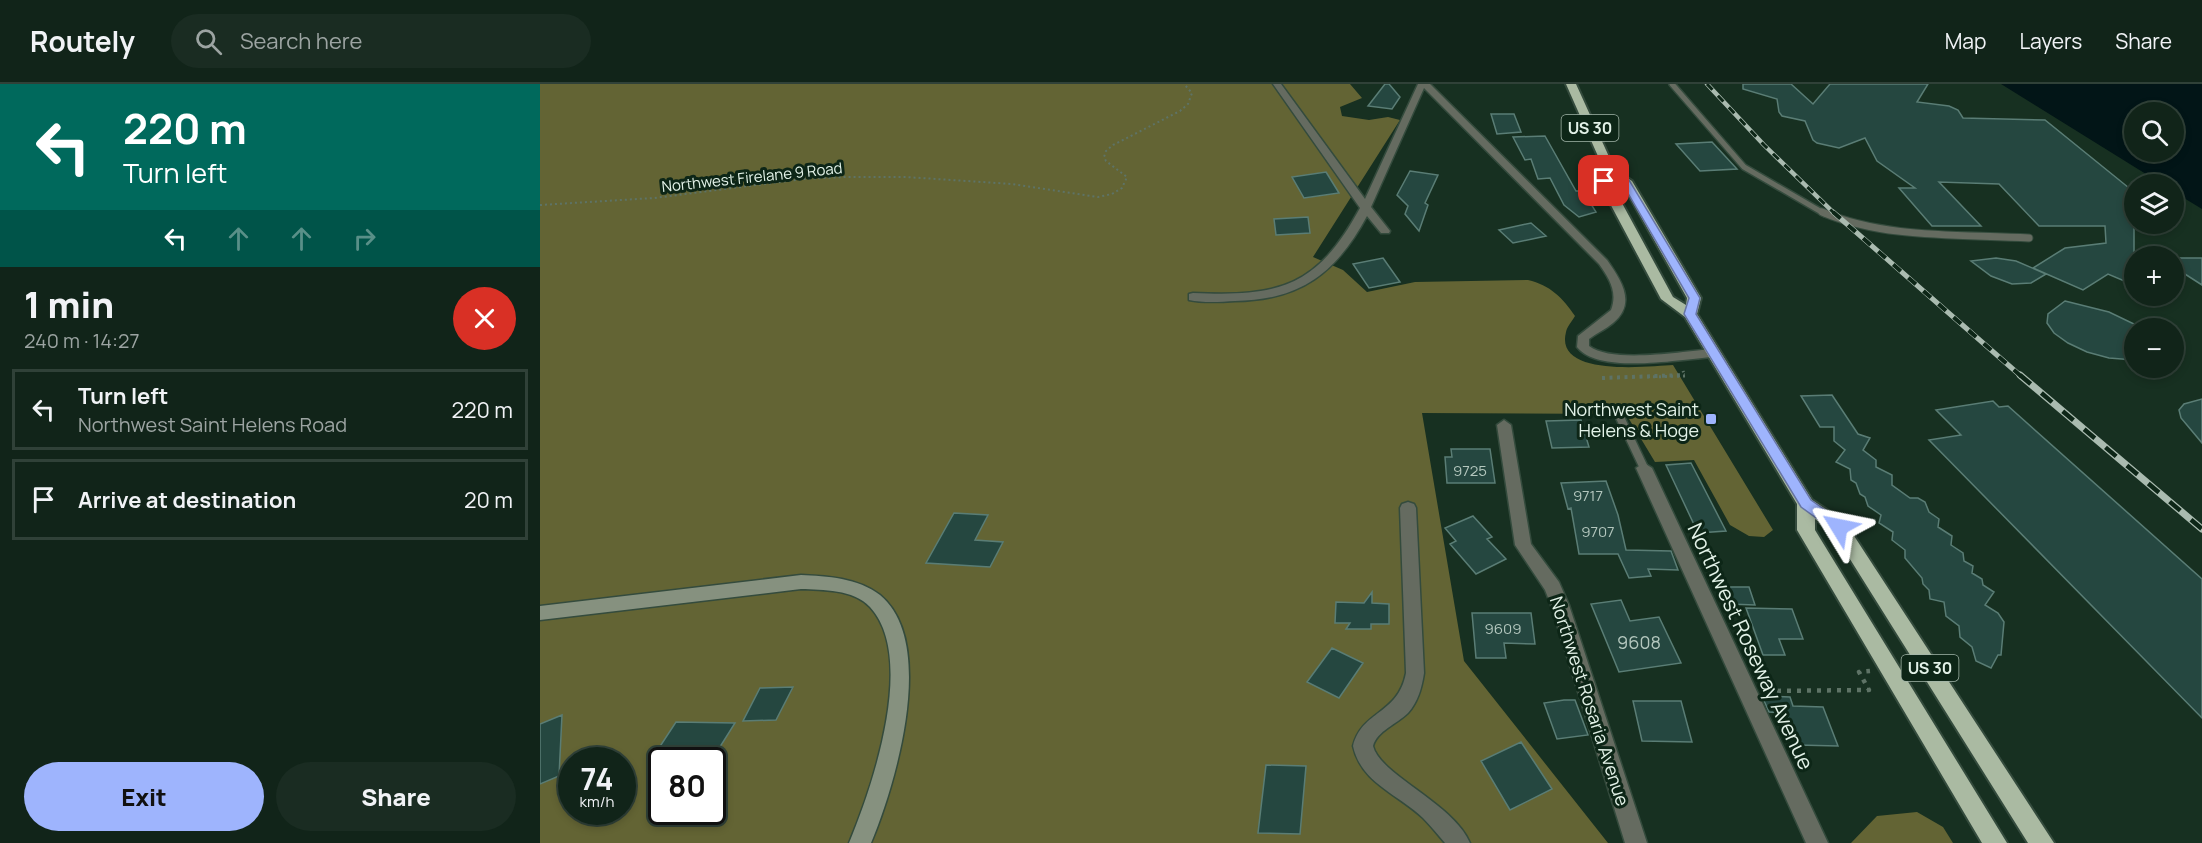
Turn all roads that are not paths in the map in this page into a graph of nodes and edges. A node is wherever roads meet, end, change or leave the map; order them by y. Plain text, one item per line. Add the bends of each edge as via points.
1 (1276, 84) edge
2 (1423, 84) edge
3 (1571, 84) edge
4 (1672, 84) edge
5 (1610, 172) junction
6 (1366, 208) junction
7 (1385, 231) dead end
8 (2030, 238) dead end
9 (1193, 297) dead end
10 (1690, 314) junction
11 (1713, 353) junction
12 (1617, 411) dead end
13 (1504, 425) dead end
14 (1644, 468) joint
15 (1806, 504) junction
16 (1408, 508) dead end
17 (540, 613) edge
18 (860, 843) edge
19 (1459, 843) edge
20 (1636, 843) edge
21 (1817, 843) edge
22 (1995, 843) edge
23 (2042, 843) edge

1 - 6 street
2 - 6 street
2 - 11 street via 1603,262 1618,282 1622,294 1619,306 1604,324 1586,334 1583,347 1612,360
3 - 5 highway, US 30
4 - 8 lane via 1744,166 1823,213 1897,231
5 - 10 highway, US 30 via 1626,182 1694,298
5 - 10 highway, US 30 via 1604,181 1658,282 1668,299
6 - 7 street
6 - 9 street via 1335,257 1308,280 1263,296
10 - 11 highway, US 30
11 - 15 highway, US 30
12 - 14 lane
13 - 20 street, Northwest Rosaria Avenue via 1523,545 1560,604
14 - 21 street, Northwest Roseway Avenue
15 - 22 highway, US 30 via 1806,530
15 - 23 highway, US 30 via 1839,527
16 - 19 street via 1415,673 1412,691 1400,709 1374,726 1364,746 1373,768 1430,810
17 - 18 main road via 801,582 832,583 875,602 890,621 897,645 895,737

